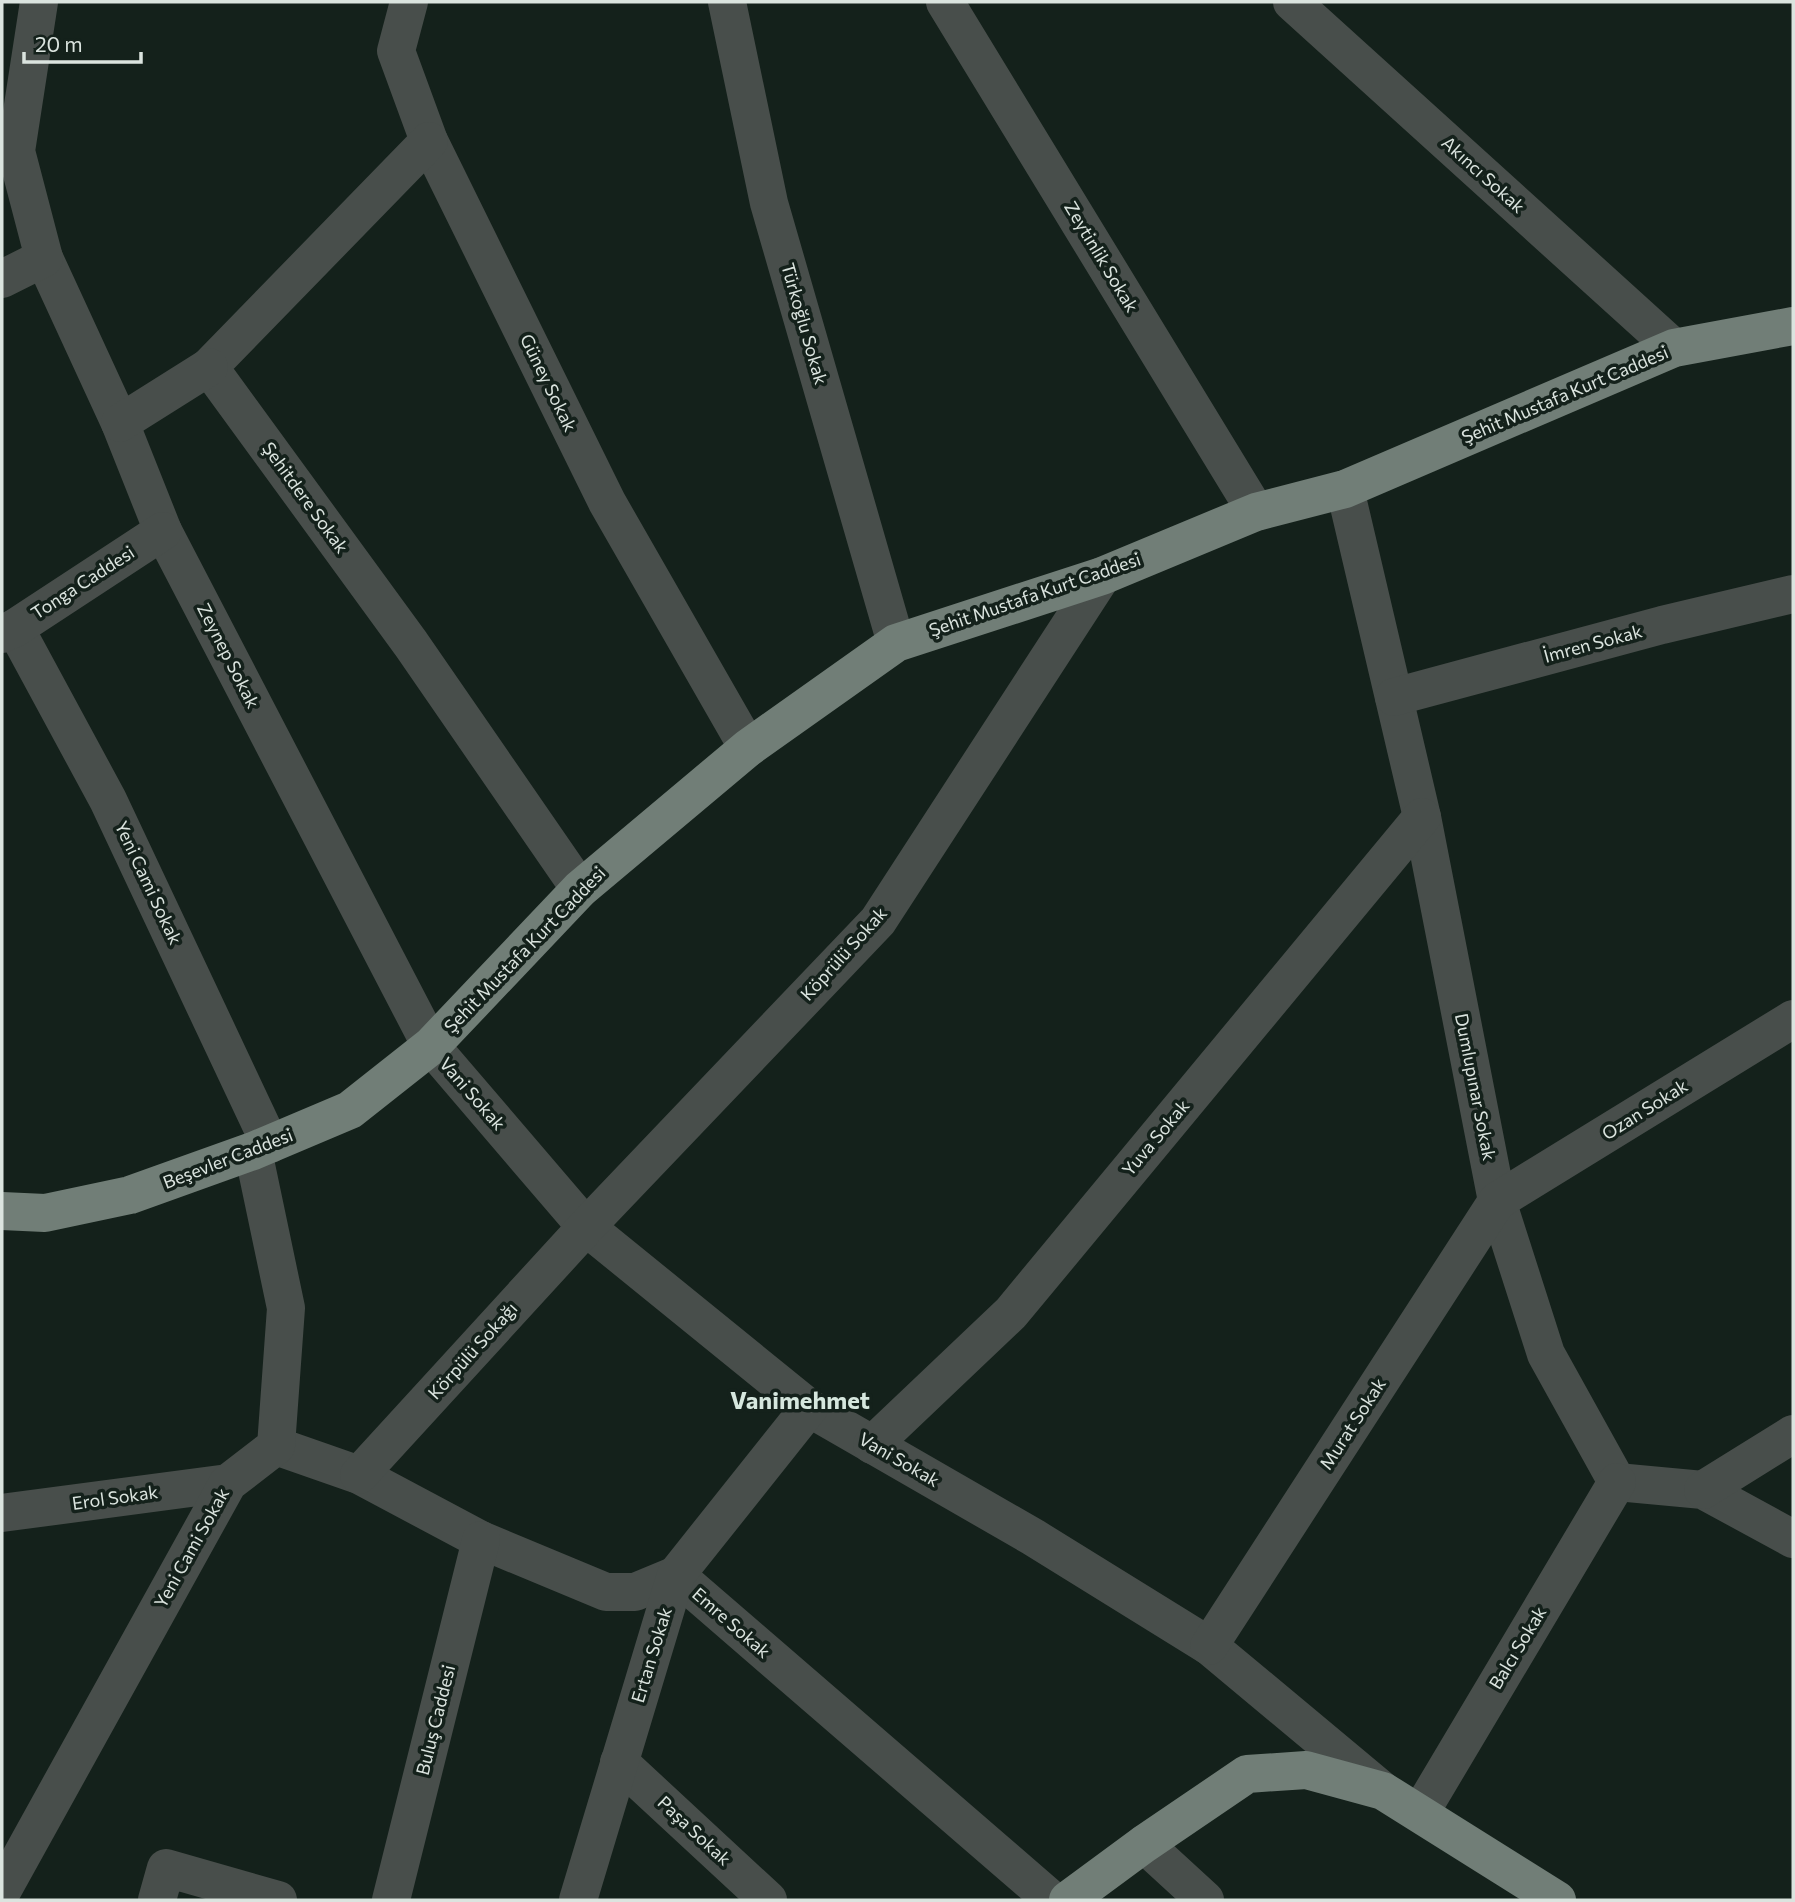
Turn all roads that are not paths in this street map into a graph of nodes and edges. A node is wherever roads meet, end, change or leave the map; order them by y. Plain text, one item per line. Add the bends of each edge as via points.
1 (39, 2) edge
2 (409, 2) edge
3 (727, 2) edge
4 (945, 2) edge
5 (1292, 2) edge
6 (429, 141) junction
7 (44, 258) junction
8 (2, 279) edge
9 (1793, 326) edge
10 (1674, 348) junction
11 (209, 367) junction
12 (120, 422) junction
13 (1345, 489) junction
14 (1256, 512) junction
15 (163, 531) junction
16 (1102, 576) junction
17 (1793, 594) edge
18 (9, 631) edge
19 (895, 643) junction
20 (1394, 697) junction
21 (748, 747) junction
22 (1422, 817) junction
23 (580, 889) junction
24 (1793, 1019) edge
25 (431, 1046) junction
26 (262, 1148) junction
27 (1497, 1201) junction
28 (2, 1211) edge
29 (586, 1227) junction
30 (810, 1408) junction
31 (1793, 1434) edge
32 (872, 1445) junction
33 (276, 1446) junction
34 (359, 1475) junction
35 (1617, 1482) junction
36 (228, 1483) junction
37 (1703, 1490) junction
38 (2, 1513) edge
39 (1793, 1539) edge
40 (481, 1540) junction
41 (676, 1575) junction
42 (1209, 1646) junction
43 (619, 1762) junction
44 (1383, 1791) junction
45 (1420, 1813) junction
46 (1144, 1844) junction
47 (2, 1891) edge
48 (157, 1900) edge
49 (278, 1900) edge
50 (391, 1900) edge
51 (578, 1900) edge
52 (768, 1900) edge
53 (1052, 1900) edge
54 (1068, 1900) edge
55 (1205, 1900) edge
56 (1557, 1900) edge

1 - 7 street, Zeynep Sokak via 16,151
2 - 6 street, Güney Sokak via 396,51
3 - 19 street, Türkoğlu Sokak via 769,203
4 - 14 street, Zeytinlik Sokak
5 - 10 street, Akıncı Sokak
6 - 11 street
6 - 21 street, Güney Sokak via 607,502
7 - 8 street
7 - 12 street, Zeynep Sokak
9 - 10 main road, Şehit Mustafa Kurt Caddesi
10 - 13 main road, Şehit Mustafa Kurt Caddesi
11 - 12 street
11 - 23 street, Şehitdere Sokak via 411,644
12 - 15 street, Zeynep Sokak
13 - 14 main road, Şehit Mustafa Kurt Caddesi
13 - 20 street, Dumlupınar Sokak
14 - 16 main road, Şehit Mustafa Kurt Caddesi
15 - 18 street, Tonga Caddesi
15 - 25 street, Zeynep Sokak
16 - 19 main road, Şehit Mustafa Kurt Caddesi
16 - 29 street, Köprülü Sokak via 878,921
17 - 20 street, İmren Sokak
18 - 26 street, Yeni Cami Sokak via 108,800
19 - 21 main road, Şehit Mustafa Kurt Caddesi
20 - 22 street, Dumlupınar Sokak
21 - 23 main road, Şehit Mustafa Kurt Caddesi
22 - 27 street, Dumlupınar Sokak
22 - 32 street, Yuva Sokak via 1011,1313
23 - 25 main road, Şehit Mustafa Kurt Caddesi
24 - 27 street, Ozan Sokak
25 - 26 main road, Beşevler Caddesi via 350,1110
25 - 29 street, Vani Sokak
26 - 28 main road, Beşevler Caddesi via 130,1195 45,1213
26 - 33 street, Yeni Cami Sokak via 286,1308
27 - 35 street, Dumlupınar Sokak via 1546,1354
27 - 42 street, Murat Sokak
29 - 30 street, Vani Sokak
29 - 34 street, Körpülü Sokağı
30 - 32 street, Vani Sokak
30 - 41 street, Ertan Sokak
31 - 37 street
32 - 42 street, Vani Sokak
33 - 34 street, Emre Sokak
33 - 36 street, Yeni Cami Sokak
34 - 40 street, Emre Sokak
35 - 37 street
35 - 45 street, Balcı Sokak
36 - 38 street, Erol Sokak
36 - 47 street, Yeni Cami Sokak
37 - 39 street
40 - 41 street, Emre Sokak via 606,1592 635,1592
40 - 50 street, Buluş Caddesi
41 - 43 street, Ertan Sokak
41 - 53 street, Emre Sokak
42 - 44 street, Vani Sokak
43 - 51 street, Ertan Sokak
43 - 52 street, Paşa Sokak
44 - 45 main road
44 - 46 main road via 1306,1770 1247,1774
45 - 56 main road
46 - 54 main road
46 - 55 street
48 - 49 street via 166,1868

